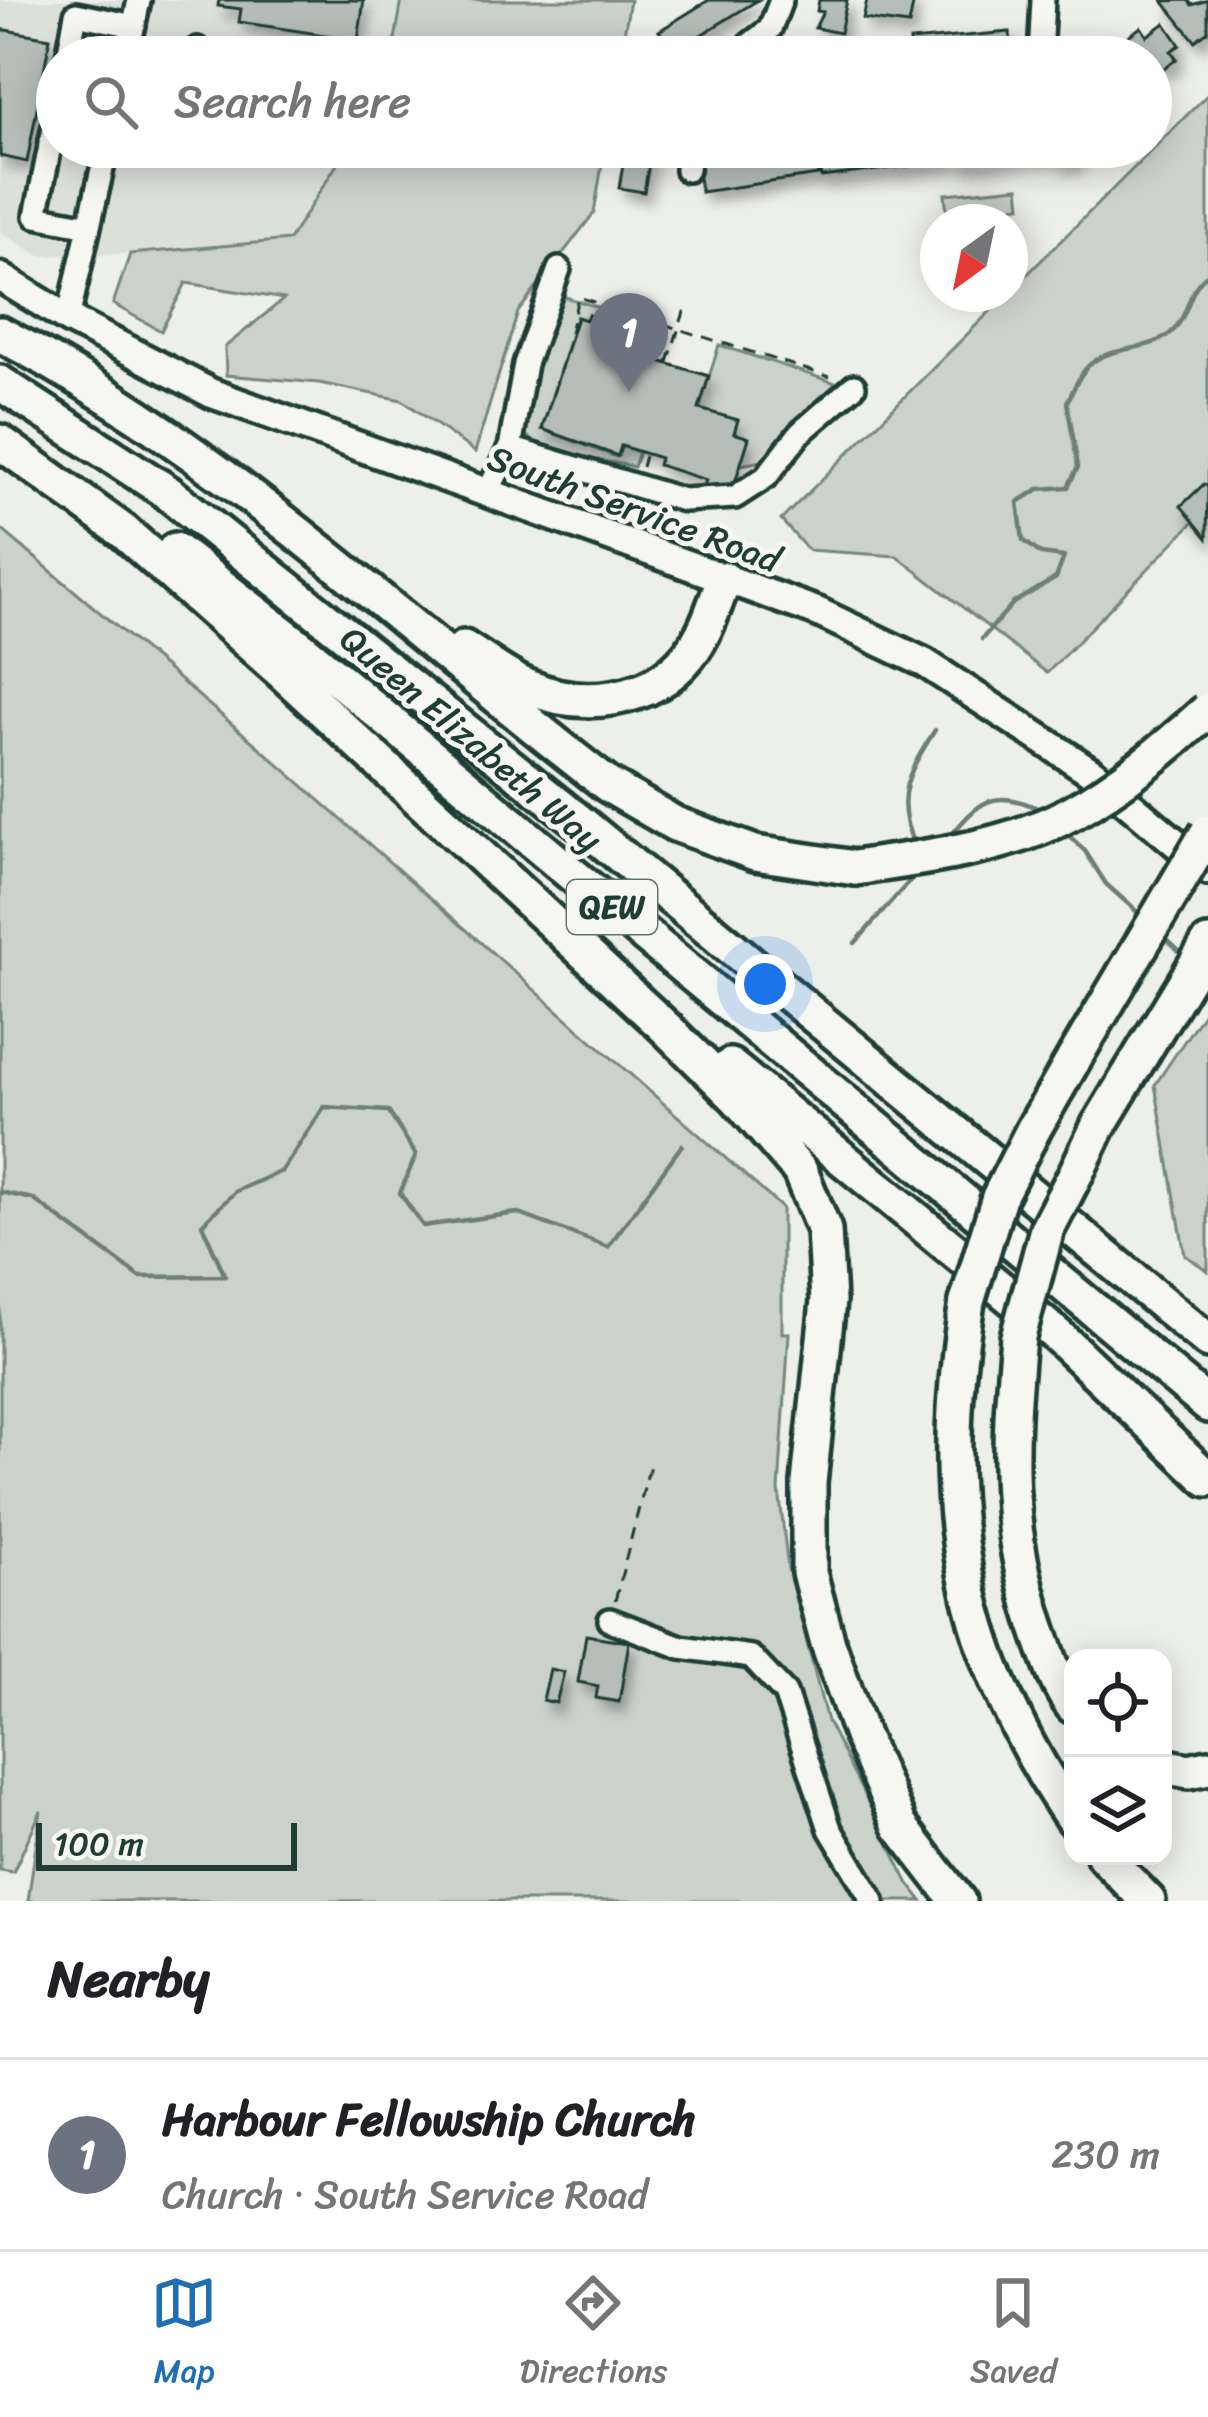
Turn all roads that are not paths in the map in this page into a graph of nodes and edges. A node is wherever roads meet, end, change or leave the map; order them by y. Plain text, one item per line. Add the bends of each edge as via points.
1 (139, 0) edge
2 (781, 0) edge
3 (1043, 0) edge
4 (134, 26) junction
5 (72, 36) edge
6 (132, 36) edge
7 (761, 36) edge
8 (1041, 36) edge
9 (46, 168) edge
10 (102, 168) edge
11 (89, 226) junction
12 (559, 269) dead end
13 (0, 277) edge
14 (68, 319) junction
15 (0, 334) edge
16 (0, 383) edge
17 (846, 383) road end
18 (0, 431) edge
19 (0, 442) edge
20 (510, 448) junction
21 (486, 495) junction
22 (280, 522) junction
23 (724, 579) junction
24 (1208, 710) edge
25 (1208, 832) edge
26 (1208, 870) edge
27 (567, 940) junction
28 (1208, 944) edge
29 (1208, 1341) edge
30 (1208, 1405) edge
31 (1208, 1479) edge
32 (610, 1620) road end
33 (1064, 1688) edge
34 (1208, 1767) edge
35 (1172, 1768) edge
36 (1064, 1804) edge
37 (1113, 1865) edge
38 (873, 1901) edge
39 (958, 1901) edge
40 (1148, 1901) edge

1 - 4 street
2 - 7 street
3 - 8 street
4 - 5 street via 76,14
4 - 6 street
9 - 11 street via 36,216
10 - 11 street
11 - 14 street
12 - 20 street via 525,364
13 - 14 main road, South Service Road
14 - 21 main road, South Service Road via 211,393
15 - 22 highway via 104,393
16 - 29 highway, Queen Elizabeth Way / QEW via 167,492
17 - 20 street via 766,477 735,496 683,500
18 - 30 highway, Queen Elizabeth Way / QEW via 108,498 302,648
19 - 27 highway via 123,531
20 - 21 street
21 - 23 main road, South Service Road
22 - 23 highway via 470,652 527,687 563,697 637,694 669,677 692,652
22 - 24 highway, bridge via 608,784 675,824 755,853 856,868 986,845 1070,814 1158,757
23 - 26 main road, South Service Road via 818,612 925,664 1093,773
25 - 36 highway, bridge via 999,1197 956,1370 954,1512 965,1581 989,1661
27 - 31 highway via 1058,1336
27 - 39 highway via 668,1029 800,1171 824,1230 828,1301 809,1483 809,1573 861,1736 900,1826
28 - 33 highway, bridge via 1047,1229 1018,1337 1008,1450 1013,1524 1028,1601
32 - 38 street via 681,1647 751,1657 785,1693 830,1828
34 - 35 highway
37 - 40 highway

